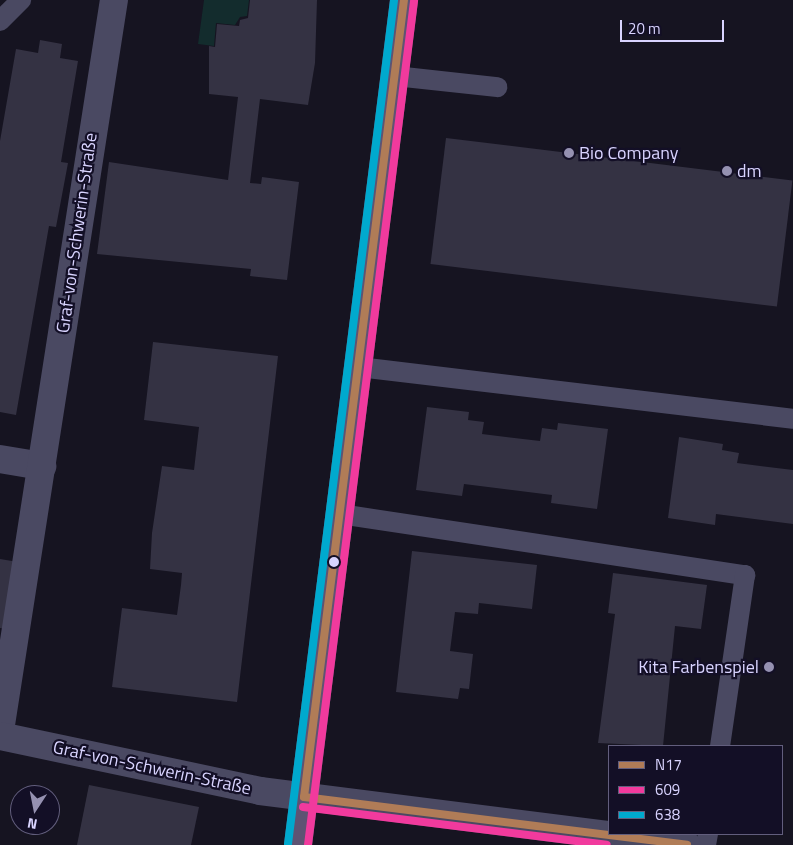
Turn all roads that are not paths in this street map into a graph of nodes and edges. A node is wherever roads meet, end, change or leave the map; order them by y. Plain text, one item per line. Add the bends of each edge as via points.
1 (21, 0) edge
2 (114, 0) edge
3 (404, 0) edge
4 (0, 21) edge
5 (395, 76) junction
6 (497, 87) dead end
7 (359, 367) junction
8 (793, 419) edge
9 (0, 459) edge
10 (42, 466) junction
11 (340, 514) junction
12 (5, 682) edge
13 (0, 731) edge
14 (0, 736) edge
15 (720, 745) edge
16 (304, 797) junction
17 (298, 845) edge
18 (687, 845) edge

1 - 4 lane
2 - 10 street, Graf-von-Schwerin-Straße
3 - 5 main road
5 - 6 lane
5 - 7 main road
7 - 8 lane
7 - 11 main road
9 - 10 street
10 - 12 street, Graf-von-Schwerin-Straße
11 - 15 lane via 745,575
11 - 16 main road
12 - 13 street, Graf-von-Schwerin-Straße
14 - 16 street, Graf-von-Schwerin-Straße via 260,791
16 - 17 main road
16 - 18 street, Graf-von-Schwerin-Straße

